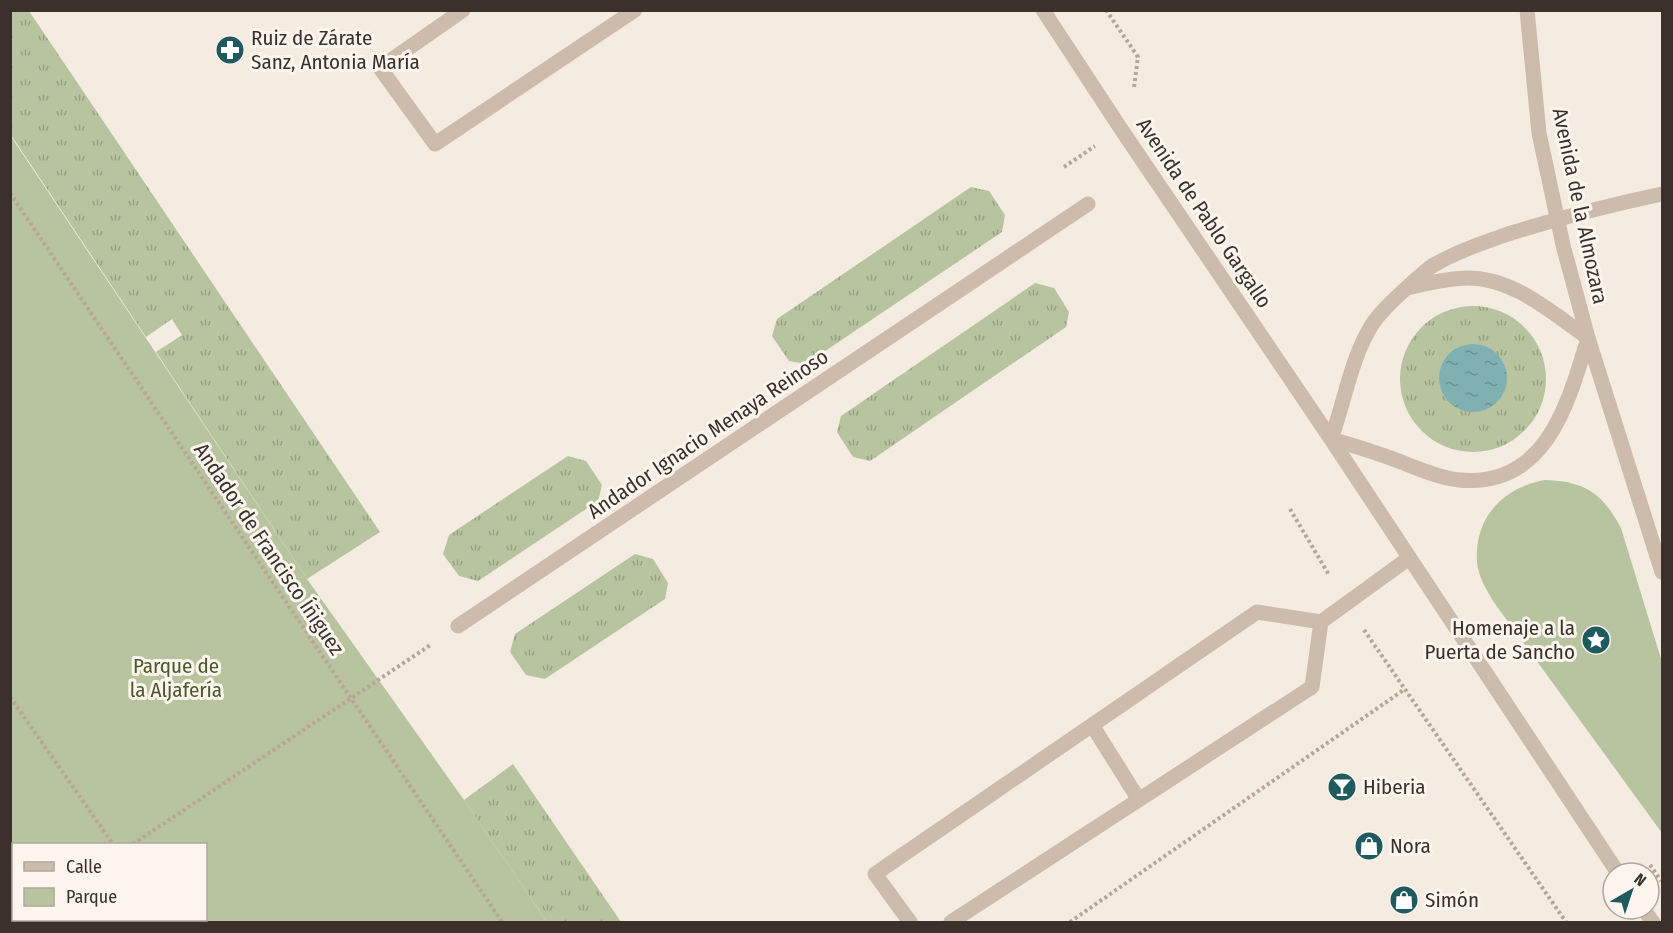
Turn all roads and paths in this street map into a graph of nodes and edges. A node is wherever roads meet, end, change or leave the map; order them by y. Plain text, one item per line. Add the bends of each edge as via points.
1 (463, 10) edge
2 (635, 10) edge
3 (1043, 10) edge
4 (1106, 10) edge
5 (1527, 10) edge
6 (1136, 69) dead end
7 (10, 193) edge
8 (1662, 194) edge
9 (1088, 204) dead end
10 (1557, 218) junction
11 (1407, 288) junction
12 (1588, 338) junction
13 (1331, 439) junction
14 (1409, 558) junction
15 (1662, 568) edge
16 (1321, 622) junction
17 (458, 626) joint
18 (10, 697) edge
19 (352, 698) junction
20 (1092, 725) junction
21 (1139, 800) junction
22 (112, 843) edge
23 (134, 843) edge
24 (1610, 861) edge
25 (502, 922) edge
26 (910, 922) edge
27 (951, 922) edge
28 (1070, 922) edge
29 (1566, 922) edge

1 - 2 street via 381,68 435,144
3 - 13 street, Avenida de Pablo Gargallo
4 - 6 path via 1137,57
5 - 10 street, Avenida de la Almozara via 1539,133
7 - 19 path, Andador de Francisco Íñiguez
8 - 10 street
9 - 17 street, Andador Ignacio Menaya Reinoso
10 - 11 street via 1456,254 1431,267
10 - 12 street, Avenida de la Almozara
11 - 12 street via 1468,278 1494,282 1526,294
11 - 13 street via 1387,306 1365,338
12 - 13 street via 1558,424 1544,446 1524,464 1504,474 1459,480
12 - 15 street, Avenida de la Almozara
13 - 14 street, Avenida de Pablo Gargallo
14 - 16 street
14 - 24 street, Avenida de Pablo Gargallo
16 - 20 street via 1257,612
16 - 21 street via 1312,687
17 - 19 path
18 - 22 path
19 - 23 path
19 - 25 path, Andador de Francisco Íñiguez
20 - 21 street
20 - 26 street via 875,874
21 - 27 street
28 - 29 path via 1405,689

